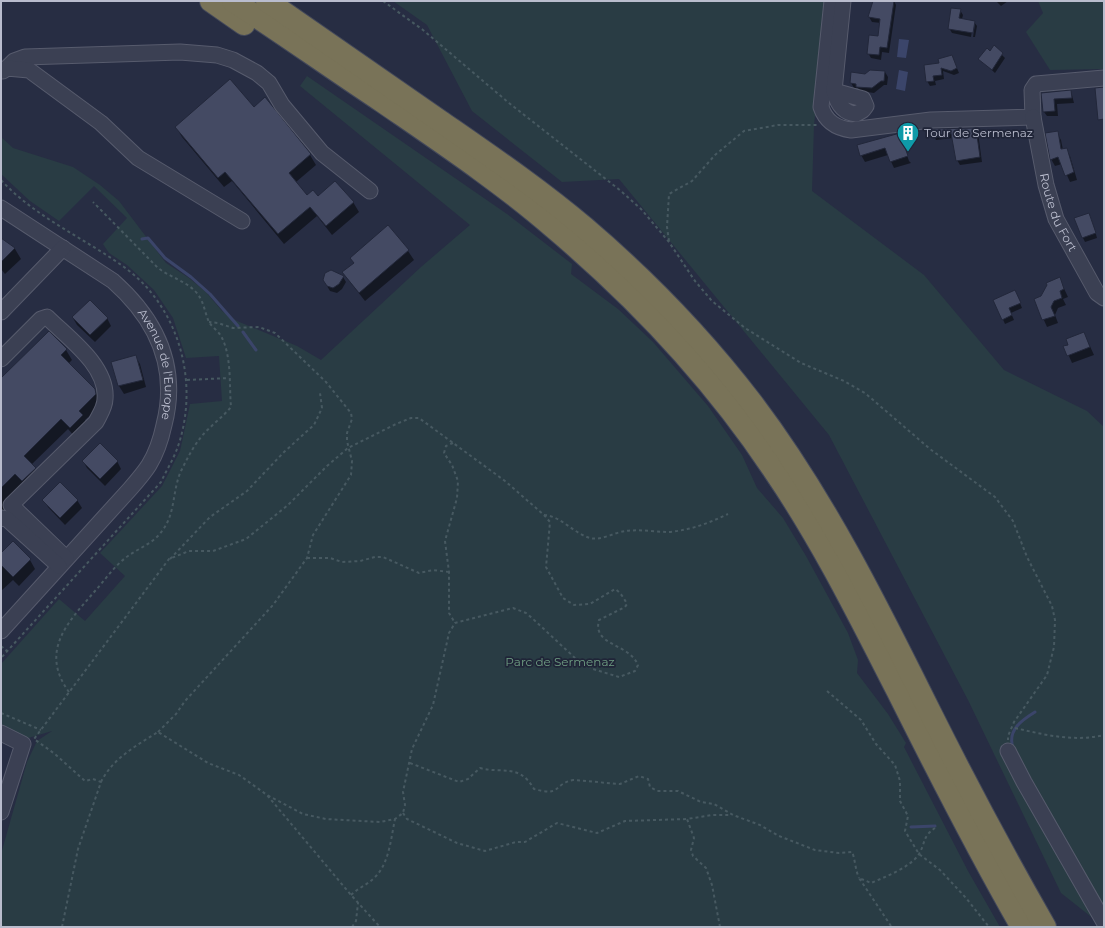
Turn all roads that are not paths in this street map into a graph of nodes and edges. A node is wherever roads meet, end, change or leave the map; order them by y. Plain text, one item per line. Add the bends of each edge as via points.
1 (211, 1) edge
2 (233, 1) edge
3 (267, 1) edge
4 (293, 1) edge
5 (832, 1) edge
6 (843, 1) edge
7 (360, 65) junction
8 (4, 70) edge
9 (1104, 78) edge
10 (834, 91) dead end
11 (1033, 117) junction
12 (370, 191) dead end
13 (1, 208) edge
14 (242, 221) dead end
15 (63, 248) junction
16 (614, 282) junction
17 (1104, 298) edge
18 (1, 312) edge
19 (1, 359) edge
20 (1, 518) edge
21 (63, 562) junction
22 (1, 631) edge
23 (1, 733) edge
24 (1008, 751) road end
25 (1, 812) edge
26 (1104, 922) edge
27 (1022, 927) edge
28 (1045, 927) edge

1 - 16 highway via 333,87 446,159
2 - 16 highway via 409,120 513,195
3 - 7 highway
4 - 7 highway via 327,28
5 - 11 street via 821,106 830,122 841,129 931,120
6 - 10 street
7 - 28 highway via 471,142 585,228 672,310 752,404 807,484 841,540 892,634 995,837
8 - 12 street via 14,61 24,57 180,52 217,55 233,60 257,72 270,83 282,105 322,153
8 - 14 street via 29,70 101,123 138,158
9 - 11 street, Route du Fort via 1036,84 1032,90
11 - 17 street, Route du Fort via 1046,185 1056,219 1097,293
13 - 15 street, Avenue de l'Europe
15 - 18 street
15 - 21 street, Avenue de l'Europe via 113,281 142,310 164,355 170,400 160,443 149,465
16 - 27 highway via 657,324 709,382 779,478 844,588 951,797
19 - 21 street via 41,319 47,317 94,363 104,384 104,403 96,422 11,505
20 - 21 street via 6,519
21 - 22 street, Avenue de l'Europe
23 - 25 street via 23,744
24 - 26 street

